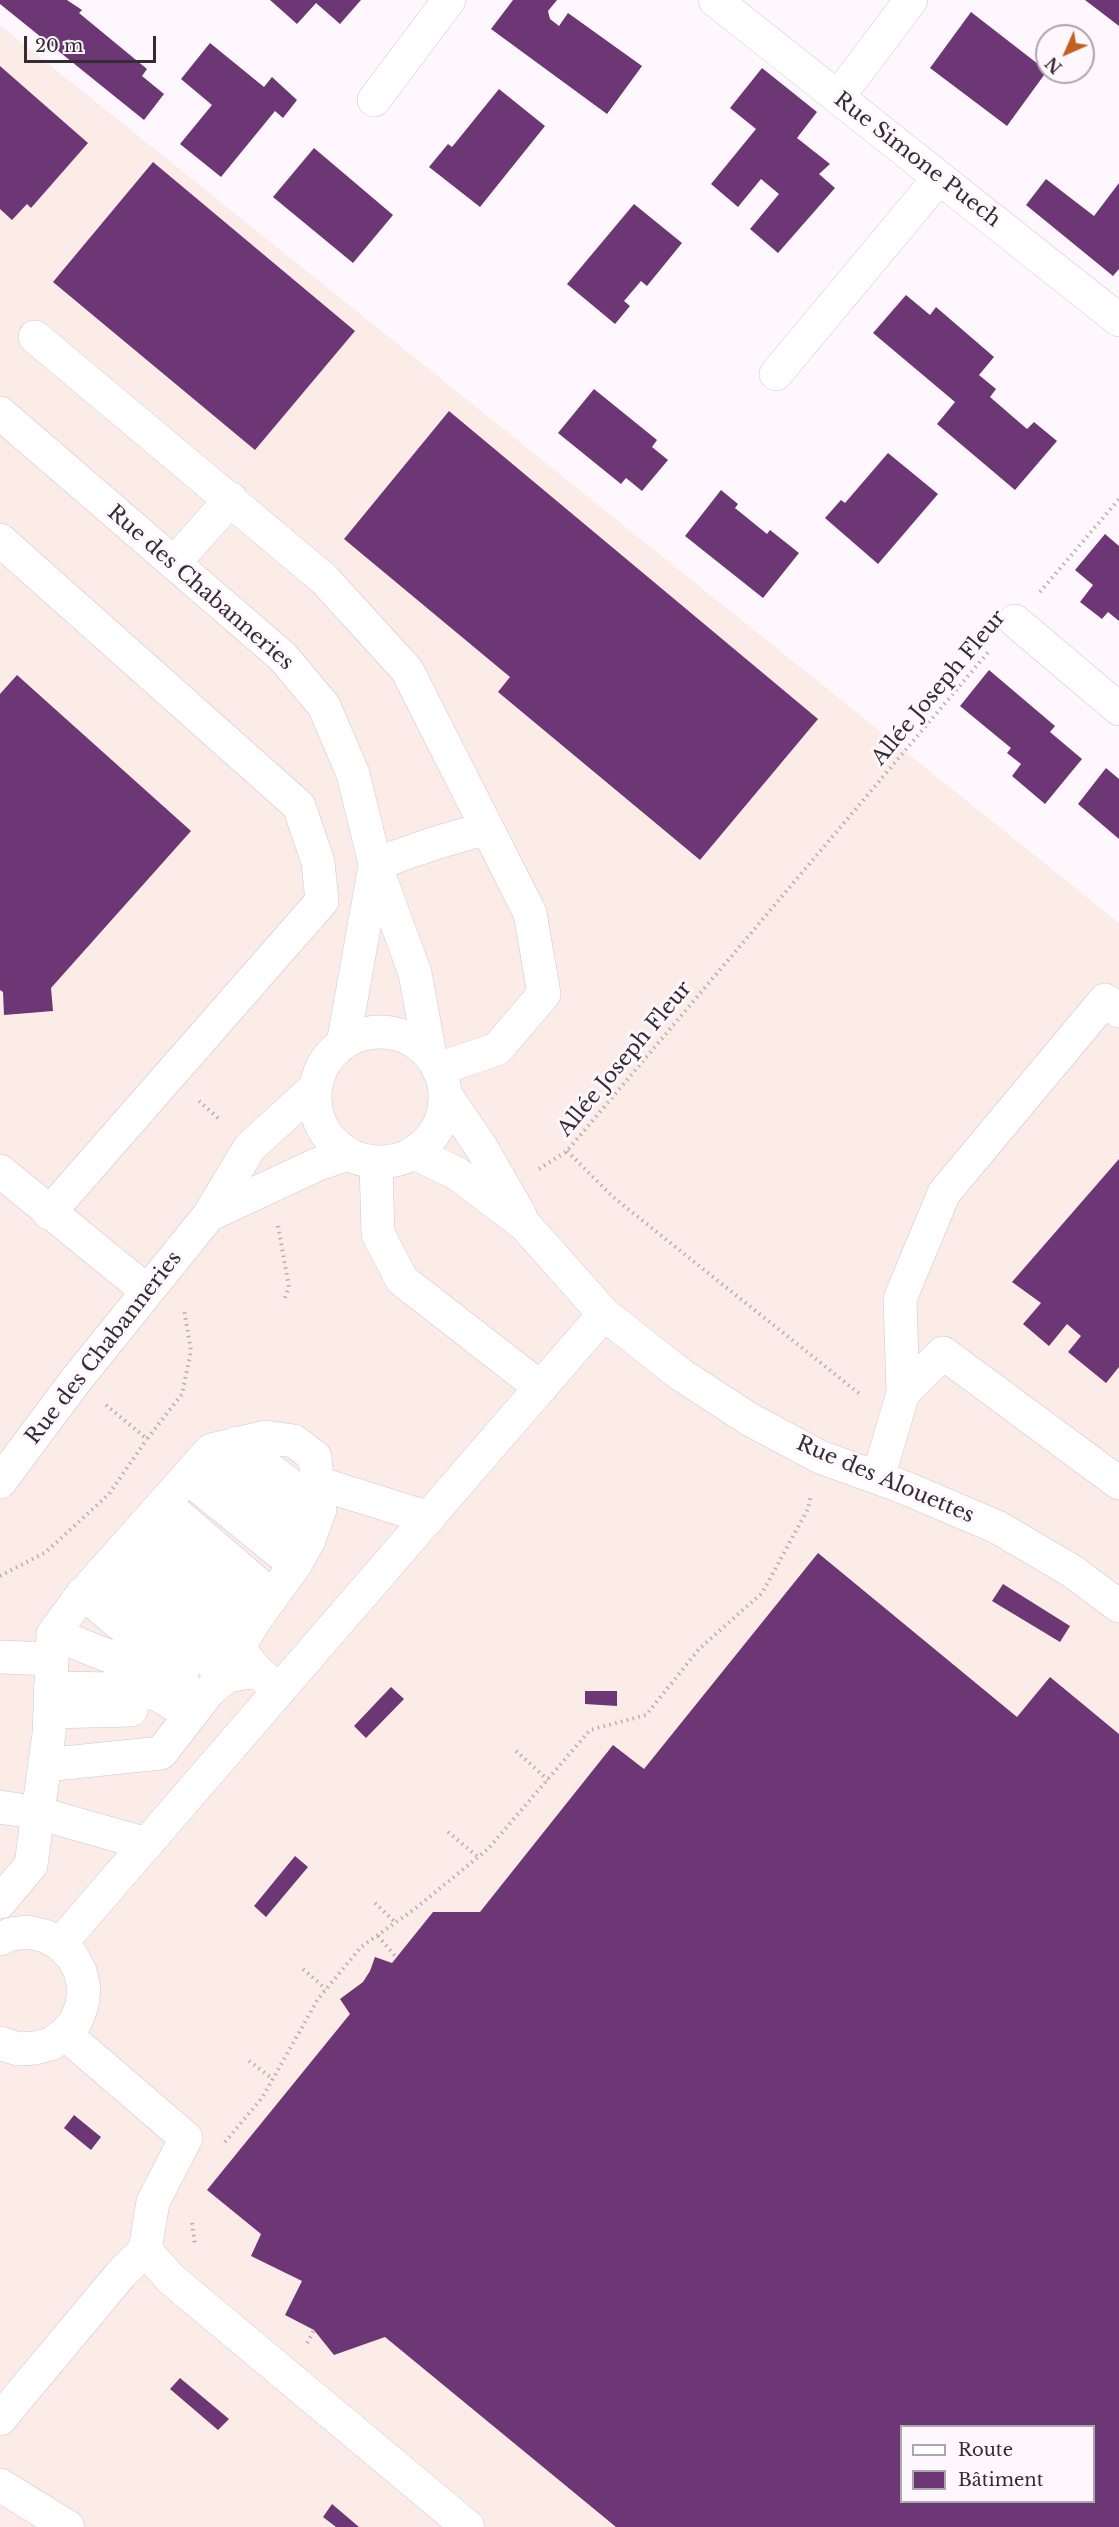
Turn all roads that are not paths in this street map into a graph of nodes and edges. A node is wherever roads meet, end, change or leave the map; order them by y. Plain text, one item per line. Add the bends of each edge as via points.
1 (449, 0) edge
2 (715, 0) edge
3 (910, 0) edge
4 (838, 97) junction
5 (374, 100) dead end
6 (939, 178) junction
7 (1119, 320) edge
8 (35, 337) dead end
9 (776, 374) dead end
10 (0, 413) edge
11 (231, 499) junction
12 (0, 540) edge
13 (174, 563) junction
14 (1015, 621) road end
15 (1119, 709) edge
16 (487, 828) junction
17 (375, 864) junction
18 (1119, 1011) edge
19 (343, 1044) junction
20 (438, 1073) junction
21 (316, 1087) junction
22 (414, 1154) junction
23 (362, 1158) junction
24 (0, 1171) edge
25 (49, 1213) junction
26 (209, 1215) junction
27 (525, 1225) junction
28 (147, 1291) junction
29 (604, 1314) junction
30 (541, 1388) junction
31 (903, 1393) junction
32 (197, 1466) junction
33 (878, 1478) junction
34 (0, 1482) edge
35 (1119, 1483) edge
36 (319, 1496) junction
37 (154, 1514) junction
38 (429, 1518) junction
39 (302, 1553) junction
40 (102, 1572) junction
41 (1119, 1606) edge
42 (263, 1608) junction
43 (0, 1657) edge
44 (51, 1685) junction
45 (217, 1695) junction
46 (45, 1766) junction
47 (0, 1807) edge
48 (38, 1813) junction
49 (147, 1844) junction
50 (0, 1902) edge
51 (0, 1907) edge
52 (0, 1939) edge
53 (60, 1944) junction
54 (65, 2034) junction
55 (0, 2043) edge
56 (146, 2250) junction
57 (0, 2419) edge
58 (0, 2485) edge
59 (68, 2527) edge
60 (468, 2527) edge

1 - 5 street
2 - 4 street, Rue Simone Puech
3 - 4 street
4 - 6 street, Rue Simone Puech
6 - 7 street, Rue Simone Puech
6 - 9 street
8 - 11 street
10 - 13 street, Rue des Chabanneries
11 - 13 street
11 - 16 street via 324,579 407,670
12 - 25 street via 299,806 318,862 322,901
13 - 17 street, Rue des Chabanneries via 283,657 324,706 353,774
14 - 15 street
16 - 17 street
16 - 20 street via 530,913 544,994 497,1049
17 - 19 street, Rue des Chabanneries
17 - 20 street, Rue des Chabanneries via 415,973
18 - 31 street via 1105,1000 944,1193 900,1299
19 - 20 street via 365,1034 389,1033 411,1041
19 - 21 street via 330,1055
20 - 22 street via 442,1117 432,1138
20 - 27 street
21 - 23 street via 317,1113 328,1137
21 - 26 street, Rue des Chabanneries via 250,1147
22 - 23 street via 396,1161
22 - 27 street via 456,1173
23 - 26 street, Rue des Chabanneries via 316,1165
23 - 30 street via 378,1234 402,1280
24 - 25 street
25 - 28 street
26 - 28 street, Rue des Chabanneries
27 - 29 street, Rue des Alouettes
28 - 34 street, Rue des Chabanneries
29 - 30 street
29 - 33 street, Rue des Alouettes via 680,1374 749,1419 820,1457
30 - 38 street
31 - 33 street
31 - 35 street via 943,1353
32 - 36 street via 211,1450 237,1443
32 - 37 street
32 - 39 street
33 - 41 street, Rue des Alouettes via 997,1527 1072,1571
36 - 38 street
36 - 39 street
37 - 40 street
37 - 42 street
38 - 45 street
39 - 42 street
40 - 44 street
40 - 45 street
40 - 45 street via 166,1663
42 - 45 street
43 - 44 street
44 - 45 street
44 - 45 street via 149,1672
44 - 45 street via 154,1734
44 - 46 street
45 - 46 street via 161,1753
45 - 49 street
46 - 48 street
47 - 48 street
48 - 49 street
48 - 50 street via 31,1865
49 - 53 street
50 - 51 street
52 - 53 street via 28,1932
53 - 54 street via 72,1956 84,1988 76,2021
54 - 55 street via 51,2044 35,2048 18,2049
54 - 56 street via 186,2138 153,2202
56 - 57 street via 121,2274
56 - 60 street via 171,2279
58 - 59 street

